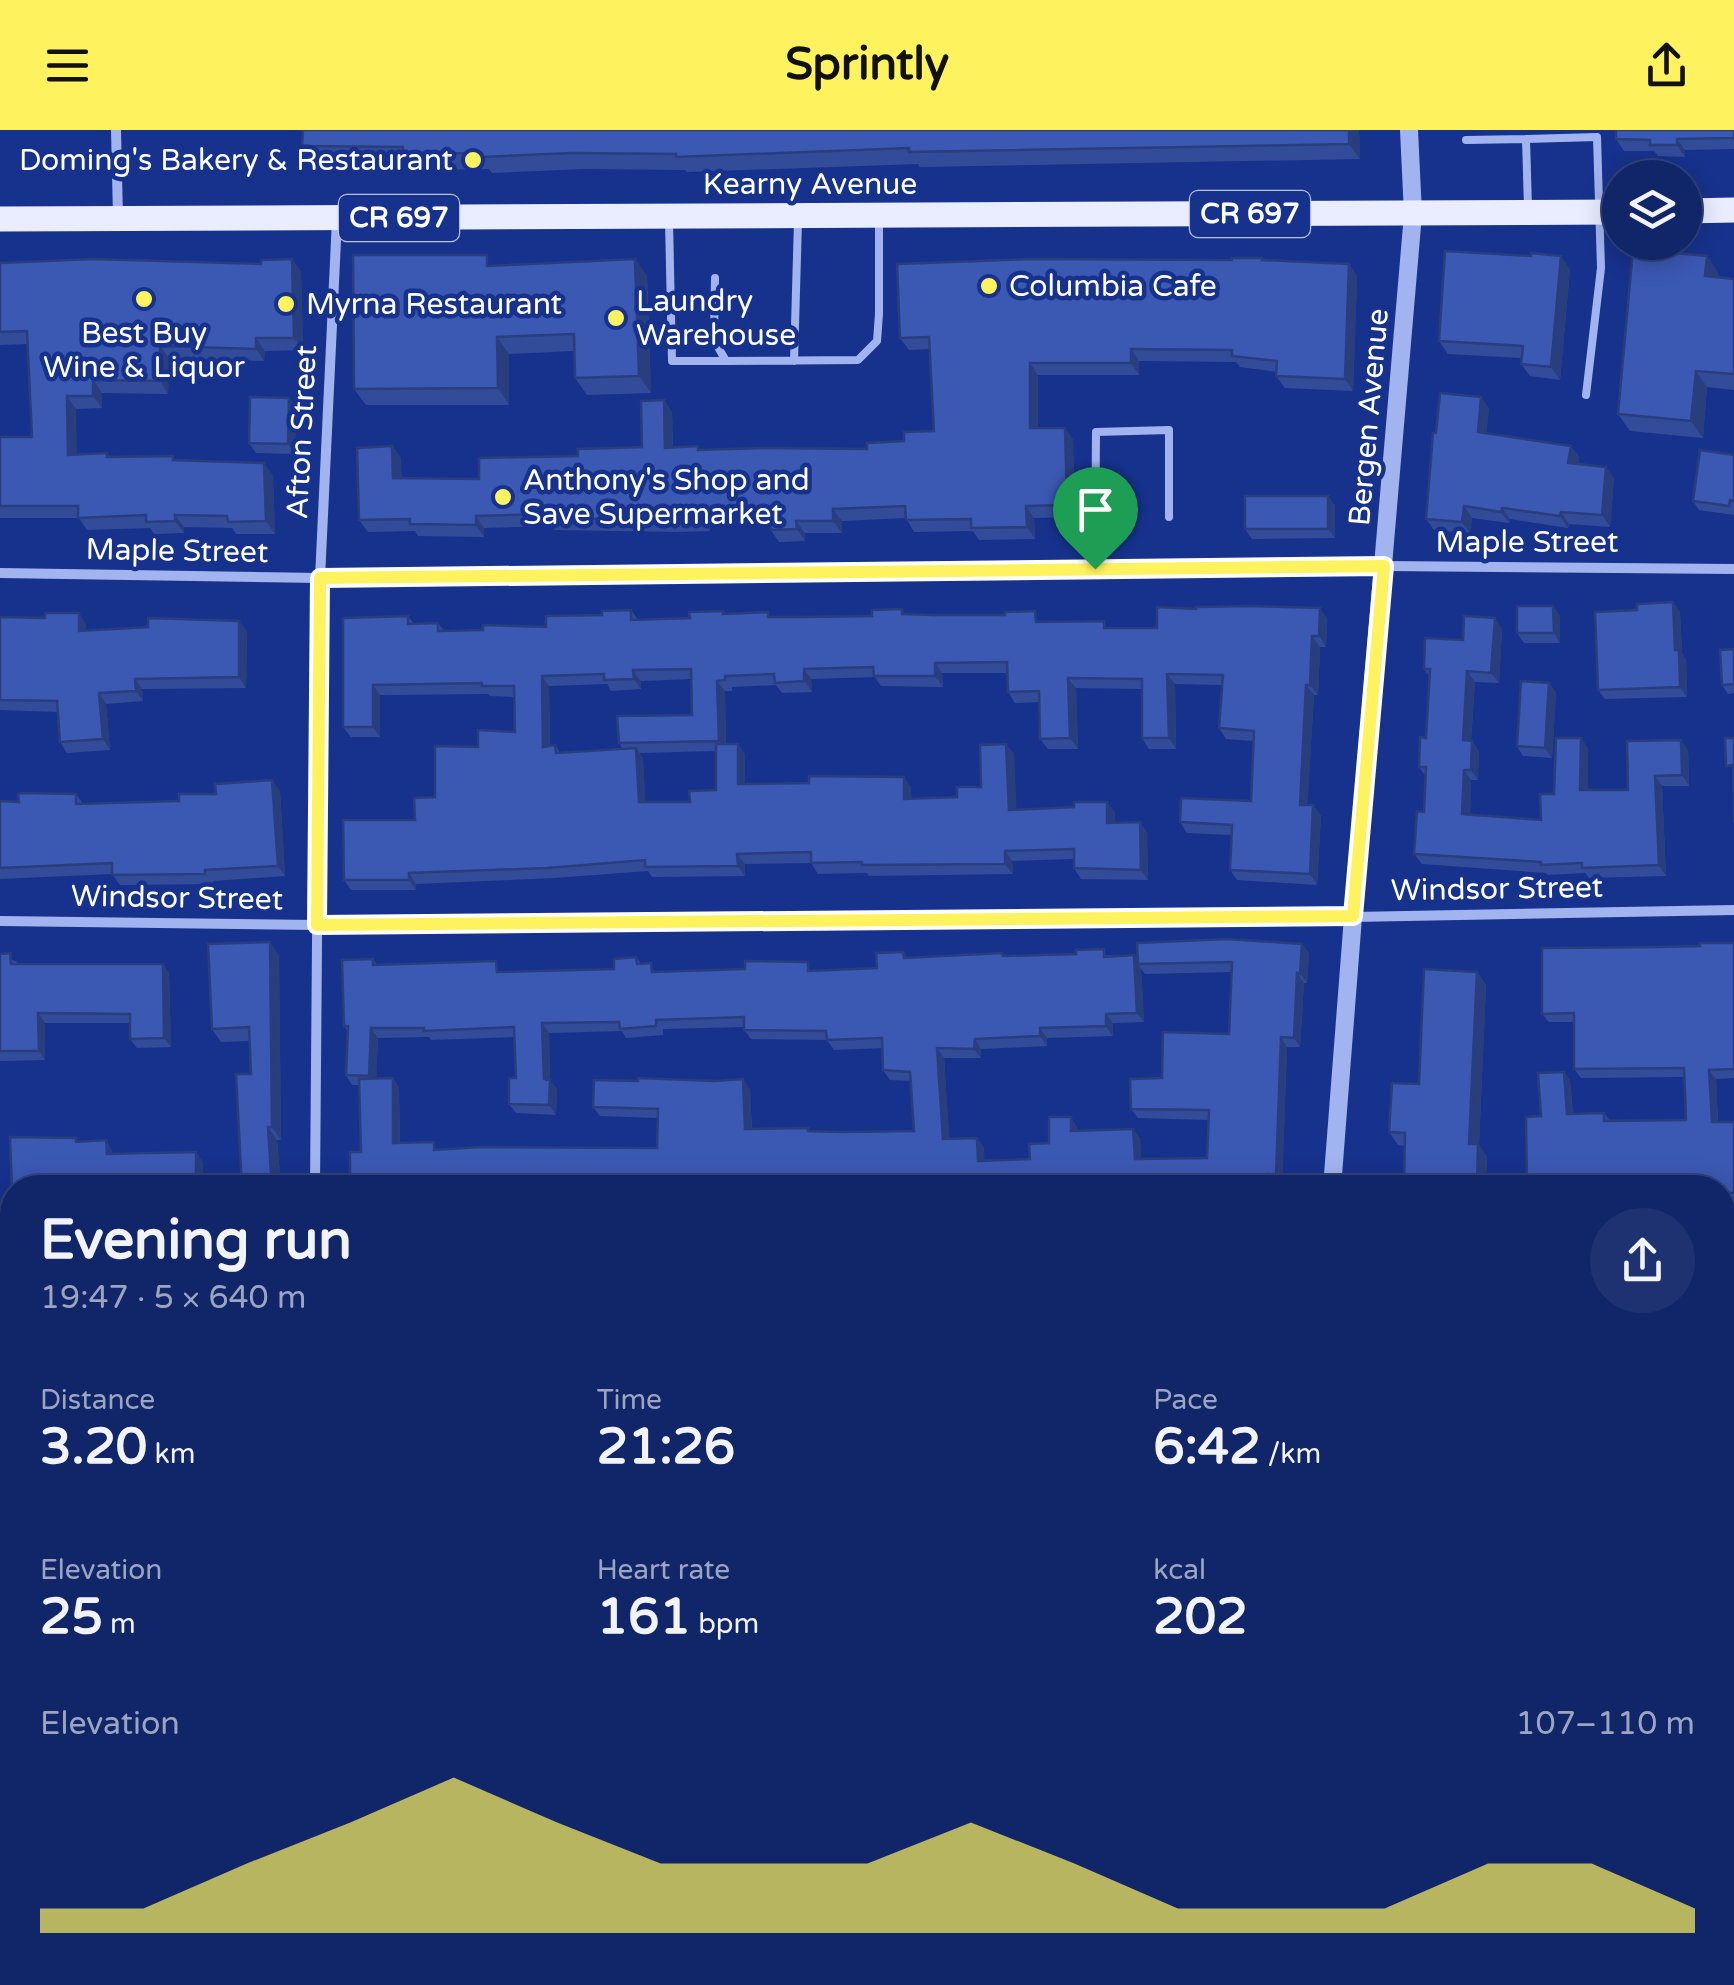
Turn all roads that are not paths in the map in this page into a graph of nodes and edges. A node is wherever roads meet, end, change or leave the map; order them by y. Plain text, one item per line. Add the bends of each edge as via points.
1 (116, 130) edge
2 (1409, 130) edge
3 (1526, 139) junction
4 (1466, 140) dead end
5 (1602, 165) edge
6 (1734, 210) edge
7 (1702, 211) edge
8 (1528, 212) junction
9 (1602, 212) edge
10 (1413, 214) junction
11 (669, 216) junction
12 (798, 216) junction
13 (879, 216) junction
14 (118, 218) junction
15 (337, 218) junction
16 (0, 219) edge
17 (1603, 260) edge
18 (716, 278) dead end
19 (726, 361) junction
20 (794, 361) junction
21 (1586, 395) dead end
22 (1168, 517) dead end
23 (1384, 566) junction
24 (1734, 568) edge
25 (1095, 569) junction
26 (0, 574) edge
27 (320, 578) junction
28 (1734, 910) edge
29 (1353, 916) junction
30 (0, 921) edge
31 (317, 925) junction
32 (315, 1175) edge
33 (1333, 1175) edge

1 - 14 street
2 - 10 street, Bergen Avenue
3 - 4 lane
3 - 5 lane via 1597,136
3 - 8 lane
6 - 7 main road
8 - 9 main road, Kearny Avenue / CR 697
8 - 10 main road, Kearny Avenue / CR 697
10 - 13 main road, Kearny Avenue / CR 697
10 - 23 street, Bergen Avenue
11 - 12 main road, Kearny Avenue / CR 697
11 - 15 main road, Kearny Avenue / CR 697
11 - 19 lane via 672,361
12 - 13 main road, Kearny Avenue / CR 697
12 - 20 lane
13 - 20 lane via 877,342 858,360
14 - 15 main road, Kearny Avenue / CR 697
14 - 16 main road, Kearny Avenue / CR 697
15 - 27 street, Afton Street
17 - 21 lane
18 - 19 lane via 714,340
19 - 20 lane
22 - 25 lane via 1168,430 1096,432
23 - 24 street, Maple Street
23 - 25 street, Maple Street
23 - 29 street, Bergen Avenue
25 - 27 street, Maple Street
26 - 27 street, Maple Street
27 - 31 street, Afton Street
28 - 29 street, Windsor Street
29 - 31 street, Windsor Street
29 - 33 street, Bergen Avenue
30 - 31 street, Windsor Street
31 - 32 street, Afton Street

